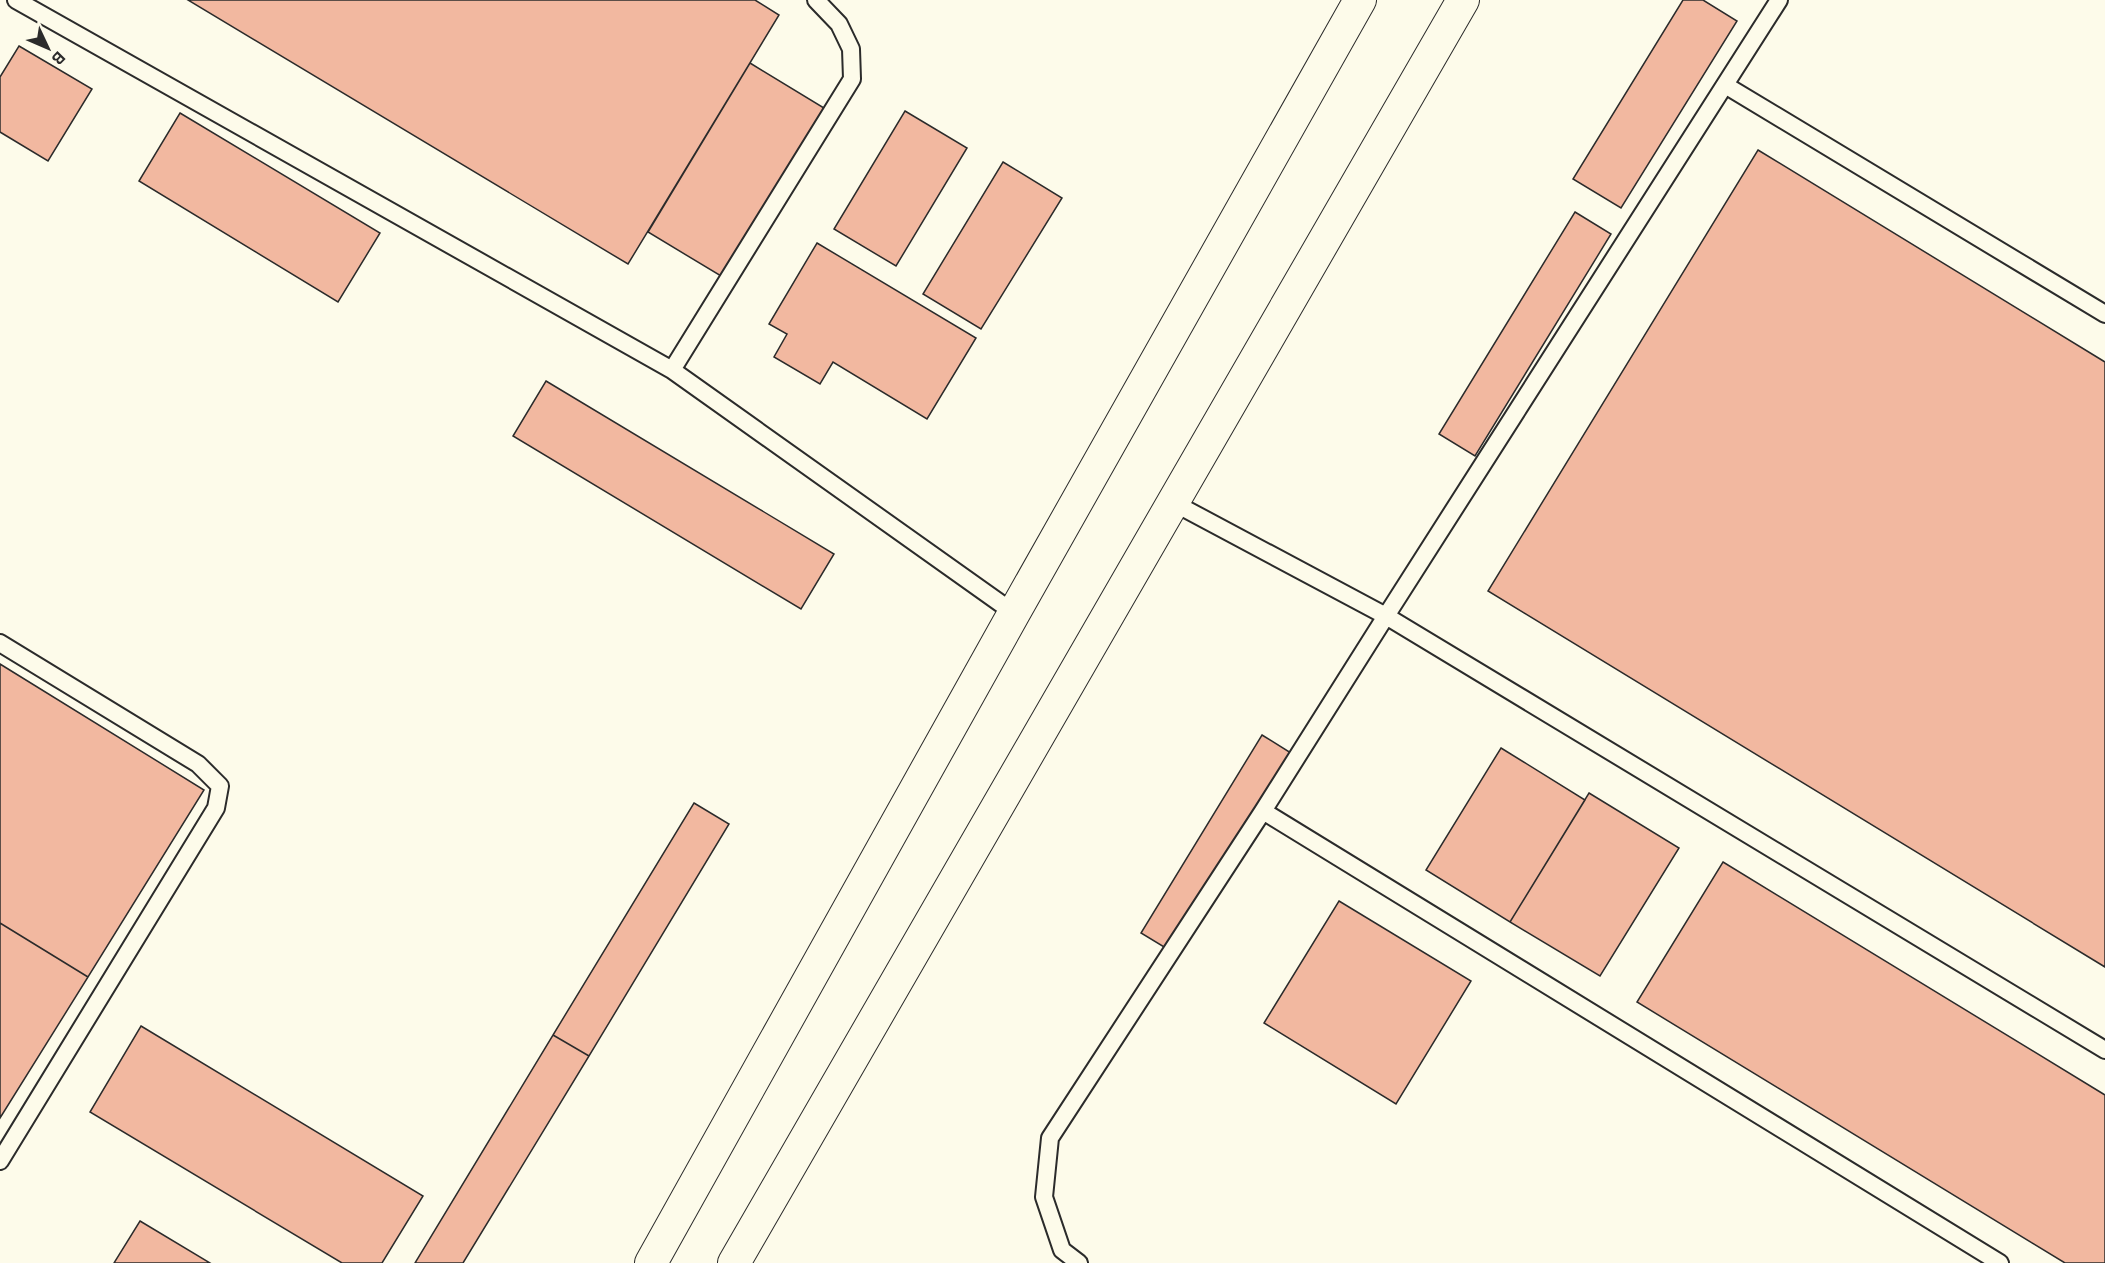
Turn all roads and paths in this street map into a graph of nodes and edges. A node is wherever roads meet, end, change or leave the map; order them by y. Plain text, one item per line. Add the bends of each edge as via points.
1 (16, 0) edge
2 (816, 0) edge
3 (1360, 0) edge
4 (1463, 0) edge
5 (1779, 0) edge
6 (1725, 85) junction
7 (2105, 314) edge
8 (672, 370) junction
9 (1174, 503) junction
10 (1014, 613) junction
11 (1386, 616) junction
12 (0, 643) edge
13 (1263, 811) junction
14 (2105, 1050) edge
15 (0, 1161) edge
16 (651, 1263) edge
17 (734, 1263) edge
18 (1079, 1263) edge
19 (2000, 1263) edge

1 - 8 lane
2 - 8 lane via 839,24 851,49 852,79
3 - 10 street
4 - 9 street
5 - 6 lane
6 - 7 lane
6 - 11 lane
8 - 10 lane
9 - 11 lane
9 - 17 street
10 - 16 street
11 - 13 lane
11 - 14 lane
12 - 15 lane via 198,764 220,786 216,808
13 - 18 lane via 1050,1138 1044,1197 1062,1250
13 - 19 lane

